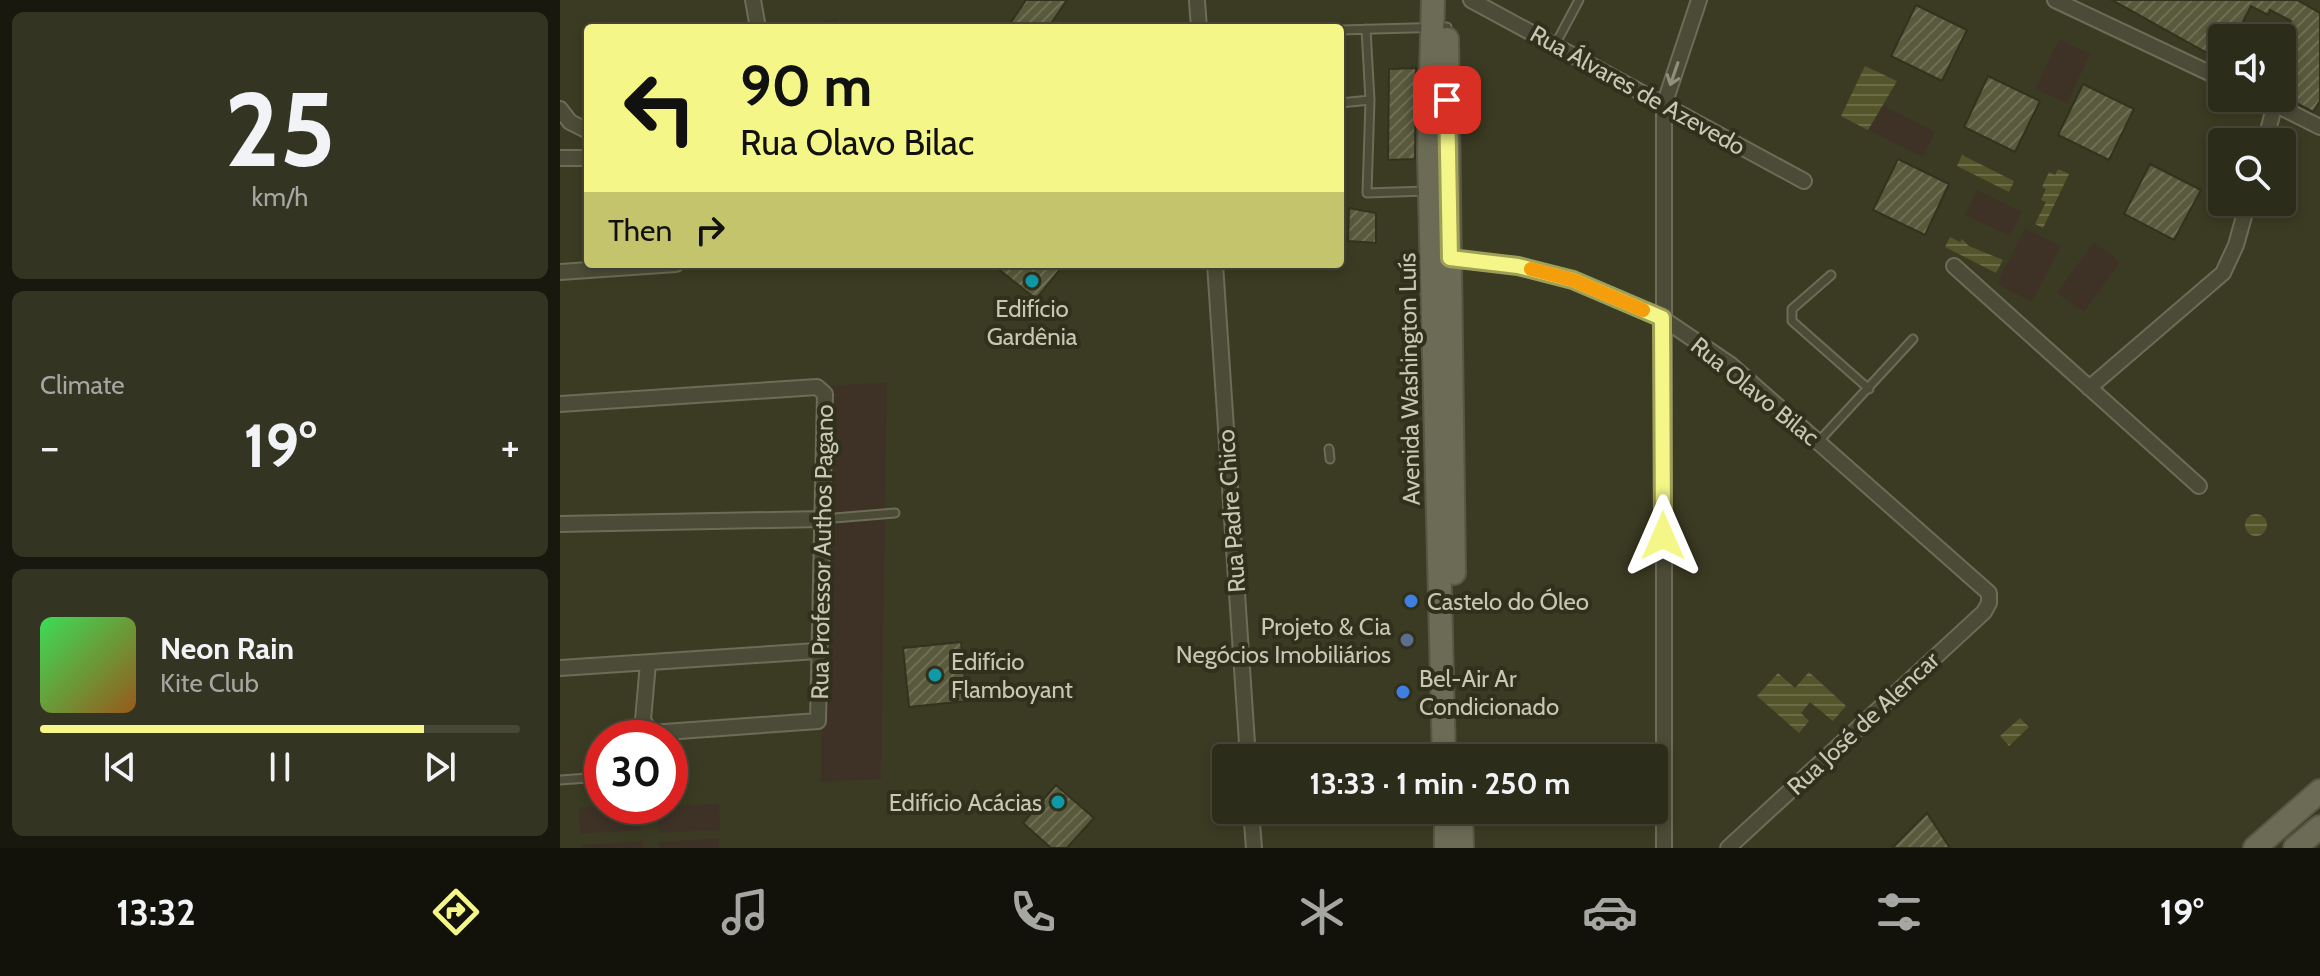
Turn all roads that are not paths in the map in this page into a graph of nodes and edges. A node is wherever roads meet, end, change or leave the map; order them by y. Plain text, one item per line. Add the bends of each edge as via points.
1 (753, 0) edge
2 (1433, 0) edge
3 (1446, 0) edge
4 (1471, 0) edge
5 (1579, 0) edge
6 (1699, 0) edge
7 (2055, 0) edge
8 (1197, 1) edge
9 (757, 24) edge
10 (1199, 24) edge
11 (1440, 27) junction
12 (1366, 29) junction
13 (1344, 30) edge
14 (1555, 45) junction
15 (2208, 72) edge
16 (1370, 100) junction
17 (1344, 103) edge
18 (1664, 105) junction
19 (560, 109) edge
20 (2290, 112) edge
21 (2320, 127) edge
22 (584, 129) edge
23 (560, 158) edge
24 (584, 158) edge
25 (1804, 181) dead end
26 (1440, 191) junction
27 (2244, 216) edge
28 (1442, 258) junction
29 (1954, 266) dead end
30 (595, 268) edge
31 (1215, 268) edge
32 (560, 272) edge
33 (1831, 275) dead end
34 (1662, 318) junction
35 (1913, 339) dead end
36 (2089, 388) junction
37 (1869, 389) junction
38 (560, 404) edge
39 (1818, 442) junction
40 (1329, 449) dead end
41 (1330, 459) dead end
42 (2199, 486) dead end
43 (895, 513) dead end
44 (821, 519) junction
45 (560, 524) edge
46 (1989, 593) joint
47 (817, 651) junction
48 (648, 663) junction
49 (560, 668) edge
50 (1247, 744) edge
51 (1444, 744) edge
52 (1459, 744) edge
53 (584, 778) edge
54 (560, 780) edge
55 (2320, 791) edge
56 (1252, 824) edge
57 (1446, 824) edge
58 (1461, 824) edge
59 (2320, 827) edge
60 (1254, 848) edge
61 (1446, 848) edge
62 (1462, 848) edge
63 (1664, 848) edge
64 (1728, 848) edge
65 (2255, 848) edge
66 (2295, 848) edge

1 - 9 street
2 - 11 main road, Avenida Washington Luís
3 - 11 main road, Avenida Washington Luís
4 - 14 street, Rua Álvares de Azevedo
5 - 14 lane
6 -> 18 street
7 - 15 street
8 - 10 street
11 - 12 lane
11 - 26 main road, Avenida Washington Luís
12 - 13 lane
12 - 16 lane
14 - 18 street, Rua Álvares de Azevedo
16 - 17 lane
16 - 26 lane via 1367,193
18 - 25 street, Rua Álvares de Azevedo
18 - 34 street
19 - 22 street
20 - 21 street
23 - 24 street
26 - 28 main road, Avenida Washington Luís
27 - 36 street via 2223,273
28 - 34 street, Rua Olavo Bilac via 1518,266 1573,280
28 - 51 main road, Avenida Washington Luís
28 - 52 main road, Avenida Washington Luís
29 - 36 street
30 - 32 street
31 - 50 street, Rua Padre Chico
33 - 37 lane via 1792,309 1792,321
34 - 39 street, Rua Olavo Bilac via 1731,365
34 - 63 street
35 - 37 lane
36 - 42 street
37 - 39 lane
38 - 44 street, Rua Professor Authos Pagano via 817,387 825,394
39 - 46 street, Rua Olavo Bilac
40 - 41 lane
43 - 44 lane
44 - 45 street
44 - 47 street, Rua Professor Authos Pagano
46 - 64 street, Rua José de Alencar via 1984,612
47 - 48 street
47 - 48 street, Rua Professor Authos Pagano via 820,715 814,723 651,733 643,720
48 - 49 street
53 - 54 lane
55 - 65 main road
56 - 60 street
57 - 61 main road
58 - 62 main road
59 - 66 main road

